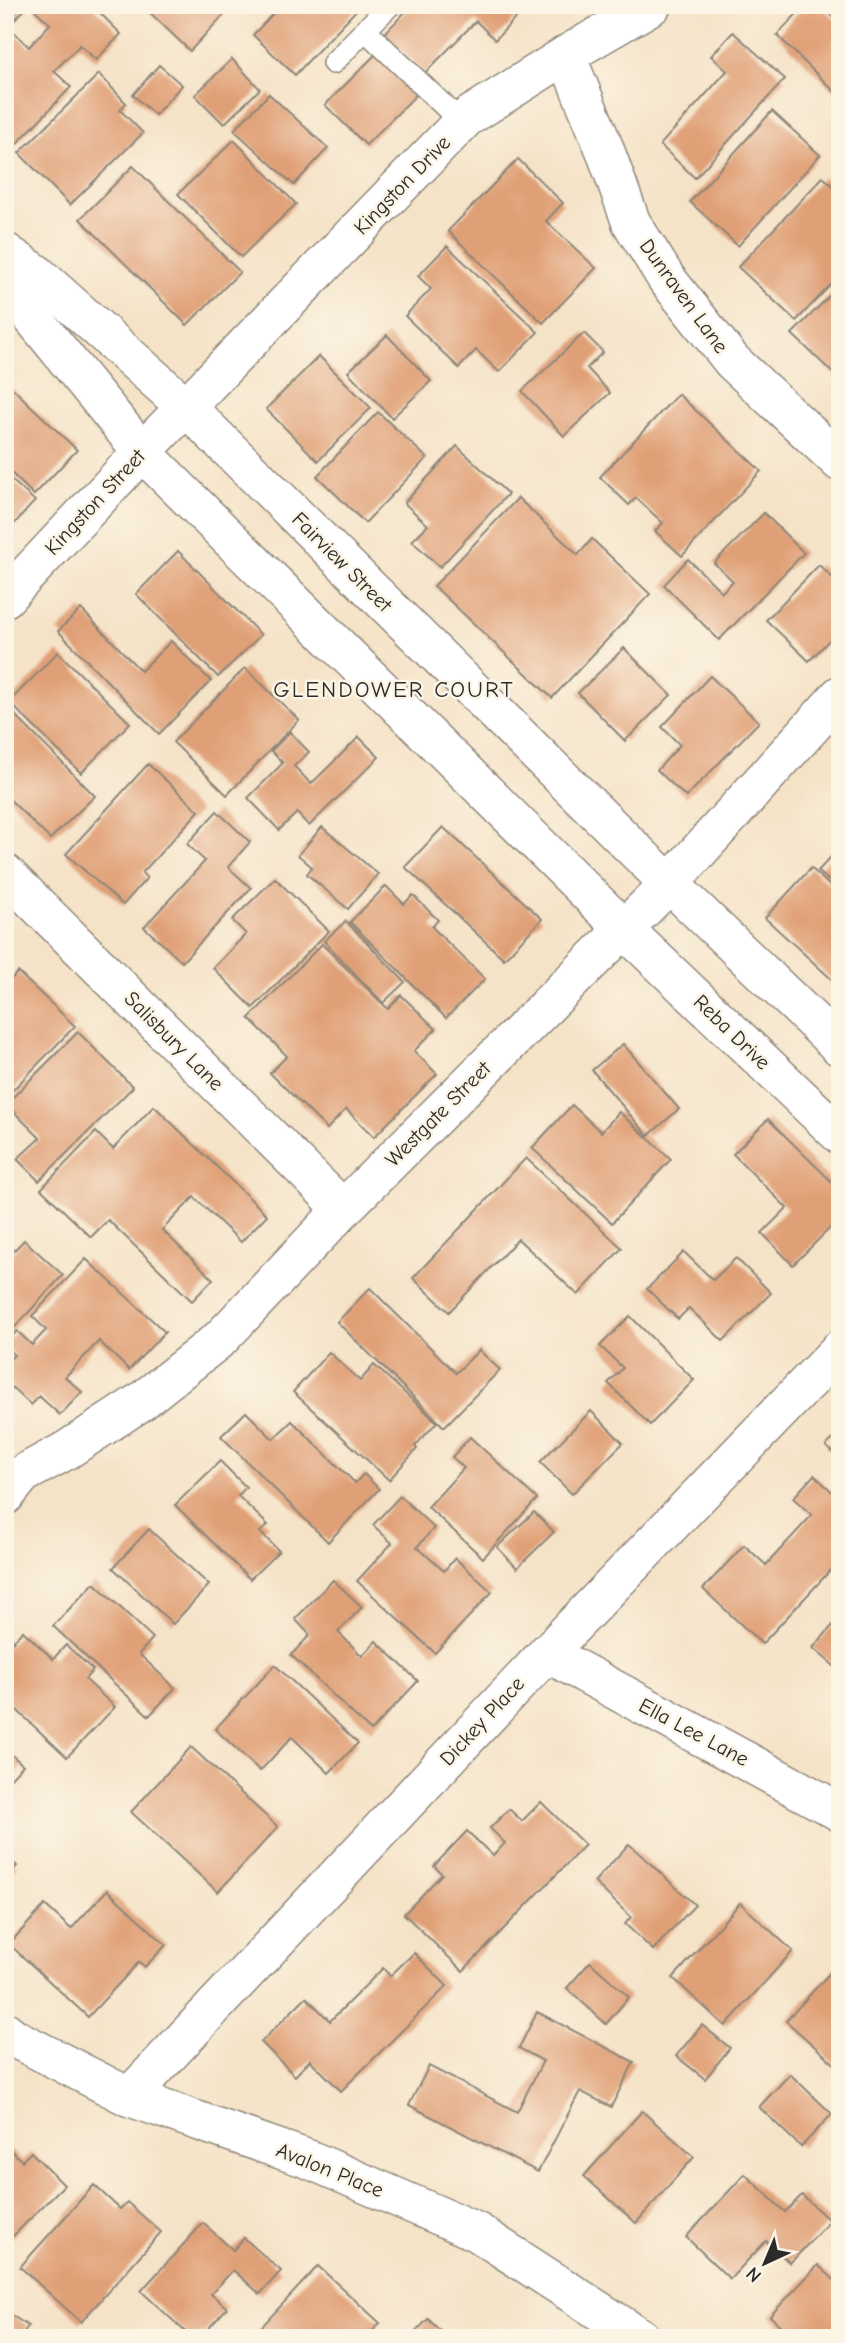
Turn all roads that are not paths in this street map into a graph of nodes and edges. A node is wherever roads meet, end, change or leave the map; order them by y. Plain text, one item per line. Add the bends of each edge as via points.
1 (390, 5) edge
2 (637, 9) edge
3 (365, 30) junction
4 (566, 55) junction
5 (332, 63) dead end
6 (462, 123) junction
7 (5, 252) edge
8 (5, 284) edge
9 (187, 407) junction
10 (142, 452) junction
11 (840, 462) edge
12 (5, 598) edge
13 (840, 695) edge
14 (5, 873) edge
15 (669, 884) junction
16 (624, 929) junction
17 (840, 1047) edge
18 (840, 1135) edge
19 (343, 1209) junction
20 (840, 1349) edge
21 (11, 1476) edge
22 (547, 1653) junction
23 (840, 1812) edge
24 (5, 2031) edge
25 (129, 2097) junction
26 (641, 2338) edge

1 - 3 lane
2 - 4 street, Kingston Drive
3 - 5 lane
3 - 6 lane
4 - 6 street, Kingston Drive
4 - 11 street, Dunraven Lane via 631,222 666,278 732,361
6 - 9 street, Kingston Drive
7 - 9 street, Fairview Street via 37,274
8 - 10 street
9 - 10 street, Kingston Street
9 - 15 street, Fairview Street
10 - 12 street, Kingston Street
10 - 16 street
13 - 15 street, Westgate Street
14 - 19 street, Salisbury Lane
15 - 16 street, Westgate Street
15 - 17 street
16 - 18 street, Reba Drive
16 - 19 street, Westgate Street
19 - 21 street, Westgate Street via 221,1338 142,1401 67,1450
20 - 22 street, Dickey Place
22 - 23 street, Ella Lee Lane
22 - 25 street, Dickey Place
24 - 25 street, Avalon Place
25 - 26 street, Avalon Place via 308,2159 477,2232

